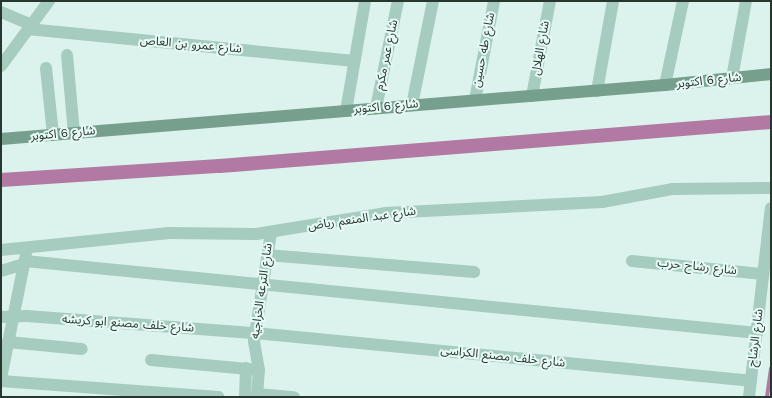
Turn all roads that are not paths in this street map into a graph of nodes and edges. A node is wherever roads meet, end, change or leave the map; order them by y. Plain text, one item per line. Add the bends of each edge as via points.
1 (49, 1) edge
2 (365, 1) edge
3 (398, 1) edge
4 (433, 1) edge
5 (494, 1) edge
6 (550, 1) edge
7 (613, 1) edge
8 (683, 1) edge
9 (746, 1) edge
10 (1, 12) edge
11 (30, 27) junction
12 (67, 54) dead end
13 (354, 60) junction
14 (1, 66) edge
15 (46, 68) dead end
16 (771, 74) edge
17 (732, 78) junction
18 (665, 86) junction
19 (597, 91) junction
20 (532, 96) junction
21 (475, 100) junction
22 (412, 105) junction
23 (376, 108) junction
24 (346, 111) junction
25 (74, 133) junction
26 (53, 135) junction
27 (1, 139) edge
28 (771, 188) edge
29 (771, 208) edge
30 (271, 233) junction
31 (27, 247) junction
32 (1, 250) edge
33 (267, 255) junction
34 (632, 261) dead end
35 (25, 263) junction
36 (1, 271) edge
37 (474, 272) dead end
38 (763, 274) junction
39 (263, 282) junction
40 (14, 316) junction
41 (1, 317) edge
42 (255, 332) junction
43 (757, 333) junction
44 (8, 342) junction
45 (82, 349) dead end
46 (151, 360) dead end
47 (246, 368) junction
48 (259, 370) junction
49 (2, 373) edge
50 (751, 381) junction
51 (257, 395) edge
52 (218, 397) edge
53 (245, 397) edge
54 (294, 397) edge
55 (749, 397) edge

1 - 11 street
2 - 13 street
3 - 23 street, شارع عمر مكرم
4 - 22 street
5 - 21 street, شارع طه حسين
6 - 20 street, شارع الهلال
7 - 19 street
8 - 18 street
9 - 17 street
10 - 11 street, شارع عمرو بن العاص
11 - 13 street, شارع عمرو بن العاص
11 - 14 street
12 - 25 street
13 - 24 street
15 - 26 street
16 - 17 main road, شارع 6 اكتوبر
17 - 18 main road, شارع 6 اكتوبر
18 - 19 main road, شارع 6 اكتوبر
19 - 20 main road, شارع 6 اكتوبر
20 - 21 main road, شارع 6 اكتوبر
21 - 22 main road, شارع 6 اكتوبر
22 - 23 main road, شارع 6 اكتوبر
23 - 24 main road, شارع 6 اكتوبر
24 - 25 main road, شارع 6 اكتوبر
25 - 26 main road, شارع 6 اكتوبر
26 - 27 main road, شارع 6 اكتوبر
28 - 30 street, شارع عبد المنعم رياض via 683,188 582,204 402,211
29 - 38 street, شارع الرشاح
30 - 31 street, شارع عبد المنعم رياض via 169,233
30 - 33 street, شارع الترعه الخراجيه
31 - 32 street, شارع عبد المنعم رياض
31 - 35 street
33 - 37 street
33 - 39 street, شارع الترعه الخراجيه
34 - 38 street, شارع رشاح حرب
35 - 36 street
35 - 39 street
35 - 40 street
38 - 43 street, شارع الرشاح
39 - 42 street, شارع الترعه الخراجيه
39 - 43 street
40 - 41 street, شارع خلف مصنع ابو كريشه
40 - 42 street, شارع خلف مصنع ابو كريشه
40 - 44 street
42 - 48 street, شارع الترعه الخراجيه
42 - 50 street, شارع خلف مصنع الكراسى
43 - 50 street, شارع الرشاح
44 - 45 street
44 - 49 street
46 - 47 street
47 - 48 street
47 - 53 street
48 - 51 street, شارع الترعه الخراجيه
49 - 52 street
50 - 55 street, شارع الرشاح
51 - 54 street

